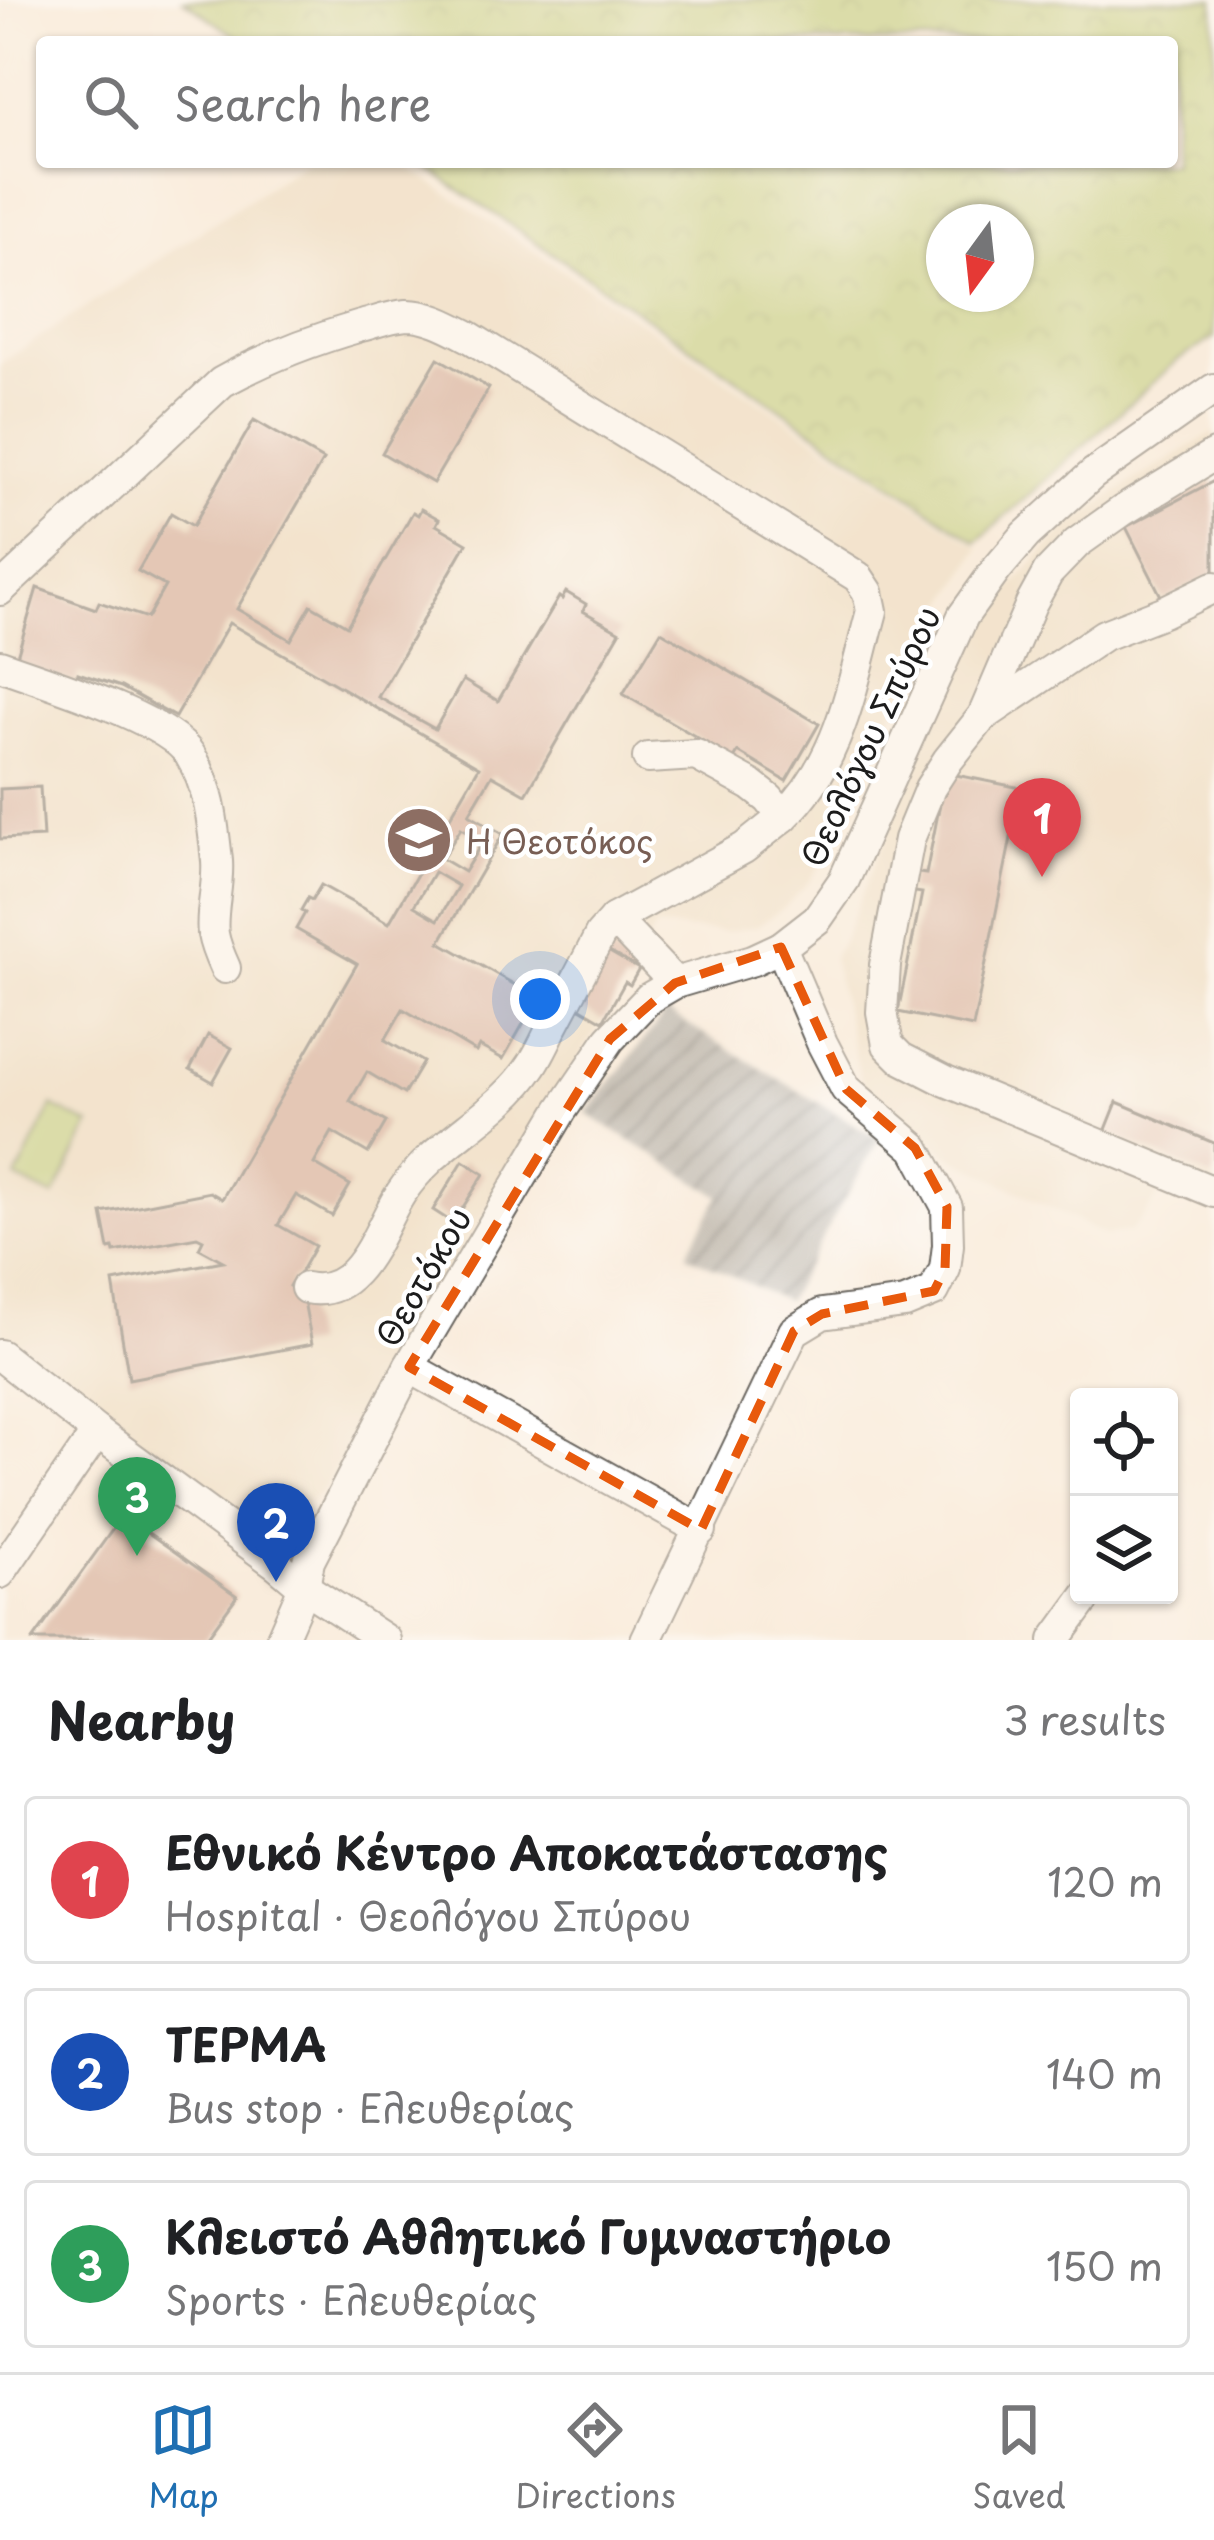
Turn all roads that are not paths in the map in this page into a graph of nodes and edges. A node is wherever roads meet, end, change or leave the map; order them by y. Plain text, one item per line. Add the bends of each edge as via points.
1 (1214, 389) edge
2 (1214, 455) edge
3 (1214, 587) edge
4 (0, 590) edge
5 (0, 665) edge
6 (983, 716) junction
7 (648, 758) dead end
8 (783, 817) junction
9 (614, 919) junction
10 (781, 947) junction
11 (225, 968) dead end
12 (675, 982) junction
13 (1214, 1192) edge
14 (306, 1288) dead end
15 (0, 1355) edge
16 (410, 1367) junction
17 (97, 1432) junction
18 (701, 1530) junction
19 (0, 1574) edge
20 (304, 1587) junction
21 (1081, 1604) edge
22 (271, 1640) edge
23 (281, 1640) edge
24 (385, 1640) edge
25 (646, 1640) edge
26 (1054, 1640) edge

1 - 10 street, Θεολόγου Σπύρου via 1093,474 996,570 963,616 844,880 818,919
2 - 6 street via 1077,543 1048,573
3 - 6 street via 1104,635
4 - 8 street via 222,382 352,328 410,315 439,321 858,577 872,611 840,733 812,786
5 - 11 street via 124,713 188,750 212,809 212,930
6 - 13 street via 930,788 909,839 885,964 888,1045 946,1081
7 - 8 street via 696,755 751,785
8 - 9 street via 744,848
9 - 12 street
9 - 14 street via 532,1066 403,1189 355,1274 338,1286
10 - 12 street, Θεολόγου Σπύρου
10 - 18 street via 846,1089 915,1148 947,1207 945,1269 934,1291 822,1314 794,1330
12 - 16 street, Θεοτόκου via 610,1040 560,1111
15 - 17 street
16 - 18 street
16 - 20 street, Θεοτόκου via 309,1562
17 - 19 street
17 - 20 street
18 - 25 street
20 - 22 street
20 - 23 street, Θεοτόκου
20 - 24 street
21 - 26 street

